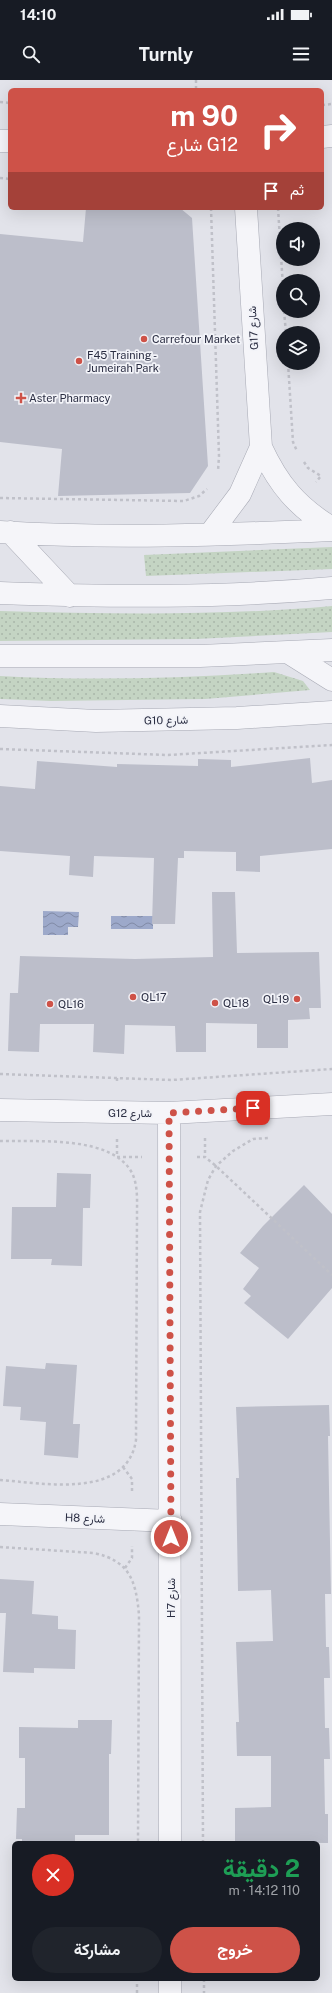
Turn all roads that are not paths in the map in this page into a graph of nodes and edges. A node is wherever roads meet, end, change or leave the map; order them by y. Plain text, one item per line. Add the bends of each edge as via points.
1 (246, 210) edge
2 (260, 447) junction
3 (332, 529) edge
4 (5, 532) edge
5 (210, 534) junction
6 (332, 588) edge
7 (0, 593) edge
8 (70, 596) junction
9 (332, 650) edge
10 (289, 653) junction
11 (0, 656) edge
12 (332, 680) edge
13 (332, 712) edge
14 (0, 716) edge
15 (332, 1104) edge
16 (0, 1110) edge
17 (169, 1113) junction
18 (0, 1514) edge
19 (171, 1521) junction
20 (170, 1841) edge
21 (170, 1981) edge
22 (170, 1993) edge

1 - 2 street, G17 شارع
2 - 3 street, G17 شارع via 283,487 298,504
2 - 5 street, G17 شارع via 240,494
3 - 5 street
4 - 5 street via 78,536
4 - 8 street
6 - 8 street via 174,597
7 - 8 street
9 - 10 street
10 - 11 street via 200,656
10 - 12 street
13 - 14 street, G10 شارع via 237,718 96,721
15 - 17 street, G12 شارع
16 - 17 street, G12 شارع
17 - 19 street, H7 شارع
18 - 19 street, H8 شارع
19 - 20 street, H7 شارع
21 - 22 street

